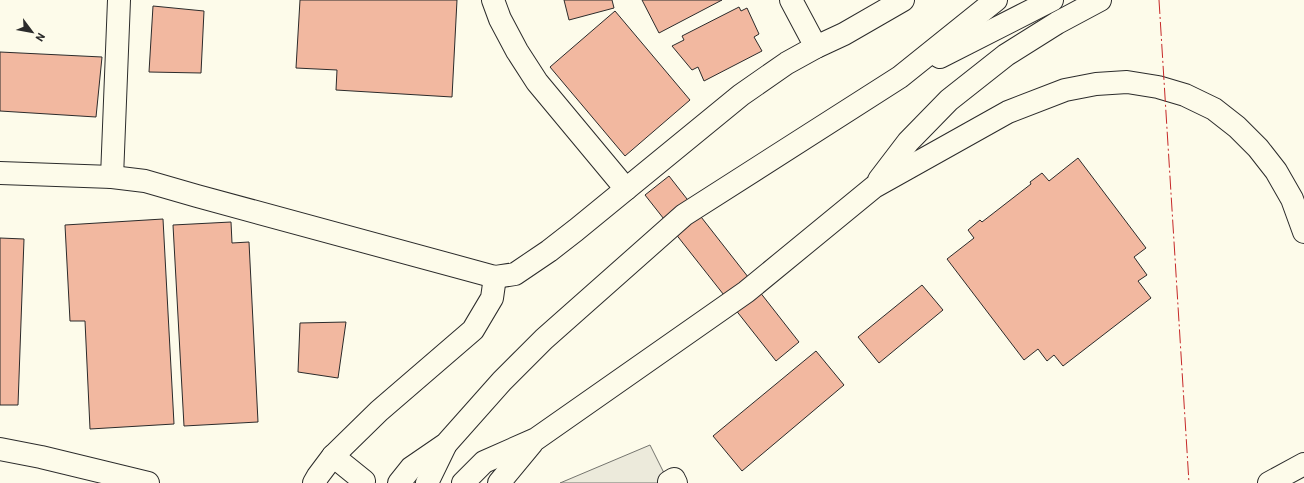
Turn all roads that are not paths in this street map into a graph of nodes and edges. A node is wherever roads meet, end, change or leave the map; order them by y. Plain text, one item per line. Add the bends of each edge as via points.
1 (119, 0) edge
2 (493, 0) edge
3 (791, 0) edge
4 (902, 0) edge
5 (996, 0) edge
6 (1052, 0) edge
7 (1100, 0) edge
8 (816, 47) junction
9 (900, 77) junction
10 (0, 173) edge
11 (112, 177) junction
12 (874, 187) junction
13 (626, 189) junction
14 (1304, 232) edge
15 (495, 277) junction
16 (536, 439) junction
17 (446, 444) junction
18 (0, 449) edge
19 (333, 456) junction
20 (1304, 464) edge
21 (364, 481) dead end
22 (148, 483) edge
23 (314, 483) edge
24 (399, 483) edge
25 (427, 483) edge
26 (463, 483) edge
27 (499, 483) edge
28 (1269, 483) edge

1 - 11 main road
2 - 13 main road via 500,19 537,82
3 - 8 main road
4 - 8 main road via 844,34
5 - 9 main road
6 - 9 main road
7 - 12 main road via 1006,55 949,100 908,142
8 - 13 main road via 787,63 741,95
9 - 17 main road via 684,215 544,339 502,381
10 - 11 main road
11 - 15 main road via 145,180
12 - 14 main road via 1014,109 1065,90 1096,84 1128,82 1185,95 1214,109 1237,127 1276,171 1292,199
12 - 16 main road via 746,292
13 - 15 main road via 549,251 515,274
15 - 19 main road via 492,298 473,330 379,411
16 - 26 main road via 484,462
16 - 27 main road
17 - 24 main road via 411,468
17 - 25 main road
18 - 22 main road via 41,456
19 - 21 main road
19 - 23 main road
20 - 28 main road

